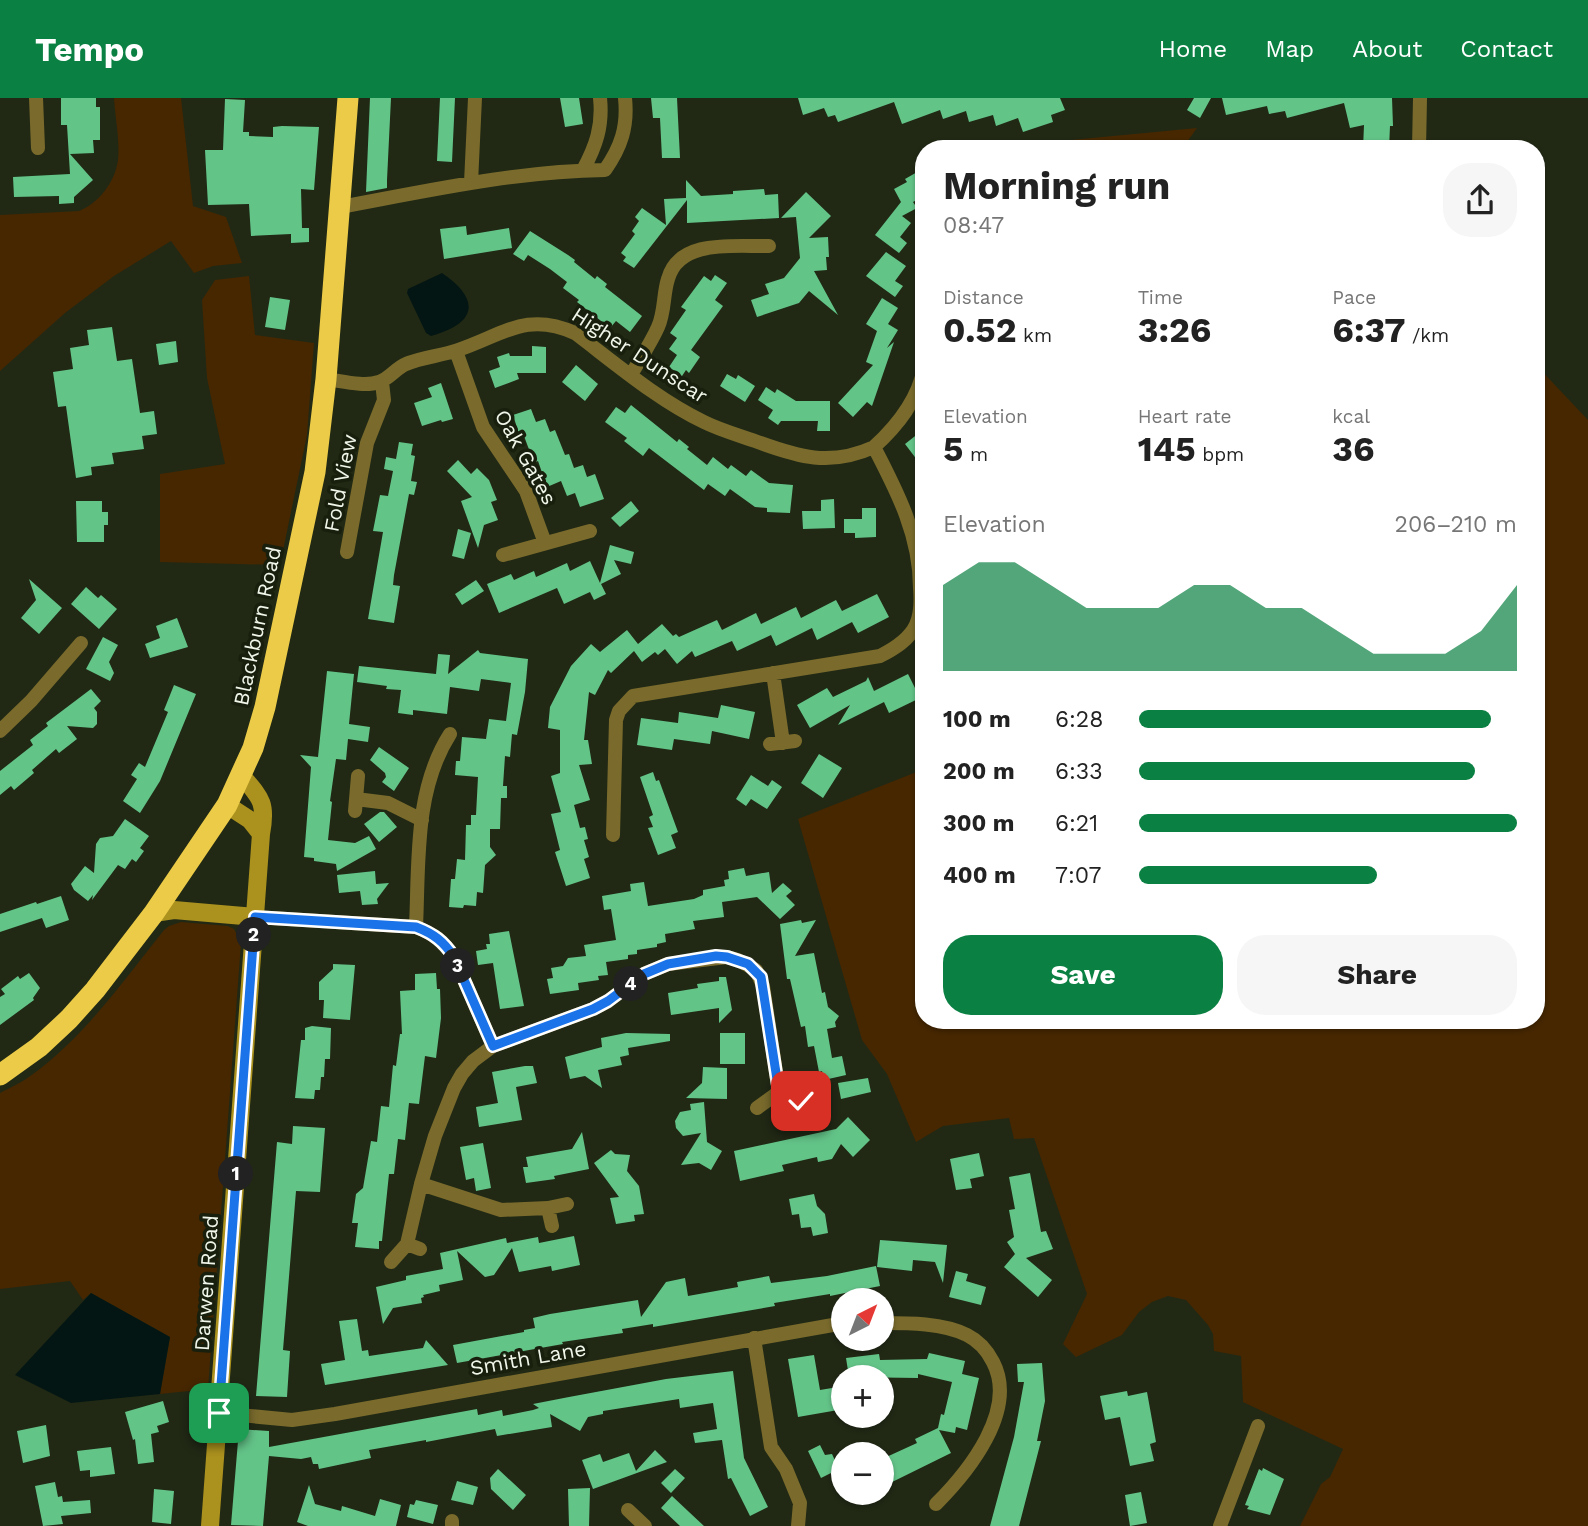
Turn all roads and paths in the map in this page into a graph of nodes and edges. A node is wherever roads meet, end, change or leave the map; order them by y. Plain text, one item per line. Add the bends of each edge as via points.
1 (36, 98) edge
2 (348, 98) edge
3 (475, 98) edge
4 (600, 98) edge
5 (625, 98) edge
6 (1420, 98) edge
7 (1419, 140) edge
8 (38, 148) dead end
9 (583, 170) junction
10 (471, 183) junction
11 (340, 207) junction
12 (769, 246) dead end
13 (753, 247) junction
14 (754, 263) dead end
15 (456, 351) junction
16 (631, 374) junction
17 (326, 379) junction
18 (382, 382) junction
19 (915, 394) edge
20 (874, 447) junction
21 (915, 530) edge
22 (590, 531) dead end
23 (545, 543) junction
24 (347, 552) dead end
25 (503, 555) dead end
26 (915, 626) edge
27 (80, 643) dead end
28 (773, 673) junction
29 (1, 729) edge
30 (450, 734) dead end
31 (783, 743) dead end
32 (241, 775) junction
33 (358, 776) dead end
34 (228, 805) junction
35 (422, 820) junction
36 (261, 834) junction
37 (613, 835) dead end
38 (154, 914) junction
39 (255, 917) junction
40 (416, 927) junction
41 (493, 1046) junction
42 (0, 1074) edge
43 (779, 1092) junction
44 (801, 1101) dead end
45 (757, 1108) dead end
46 (421, 1184) junction
47 (567, 1204) dead end
48 (548, 1208) junction
49 (552, 1226) dead end
50 (391, 1262) dead end
51 (894, 1323) edge
52 (831, 1325) edge
53 (754, 1338) junction
54 (219, 1413) junction
55 (1258, 1426) dead end
56 (639, 1498) dead end
57 (934, 1502) dead end
58 (210, 1526) edge
59 (645, 1526) edge
60 (799, 1526) edge
61 (1220, 1526) edge

1 - 8 street
2 - 11 highway, Blackburn Road
3 - 10 street
4 - 9 street via 600,132
5 - 9 street via 626,120 618,152 605,170
6 - 7 street
9 - 10 street
10 - 11 street
11 - 17 highway, Blackburn Road
12 - 13 street
13 - 14 street
13 - 16 street via 699,249 676,262 666,283 658,327
15 - 16 street, Higher Dunscar via 507,328 543,323 575,333
15 - 18 street, Higher Dunscar via 407,363
15 - 23 street, Oak Gates via 483,427 526,491
16 - 20 street, Higher Dunscar via 703,421 794,456 839,457
17 - 18 street
17 - 32 highway, Blackburn Road via 315,472 271,681
18 - 24 street, Fold View via 384,400 367,443
19 - 20 street via 903,417
20 - 21 street
22 - 23 street
23 - 25 street
26 - 28 street via 880,656
27 - 29 street
28 - 31 street
28 - 37 street via 643,694 625,702 616,720
30 - 35 street via 437,760
32 - 34 highway, Blackburn Road
32 - 36 main road, Darwen Road via 263,804
33 - 35 street via 356,805 388,803
34 - 36 main road
34 - 38 highway, Blackburn Road
35 - 40 street
36 - 39 main road, Darwen Road
38 - 39 main road via 174,910
38 - 42 highway, Blackburn Road via 69,1019
39 - 40 street
39 - 54 main road, Darwen Road
40 - 41 street via 433,934 454,957
41 - 43 street via 593,1009 656,968 727,957 748,964 761,977
41 - 46 street via 473,1061 454,1088
43 - 44 street
43 - 45 street
46 - 48 street via 501,1210
46 - 50 street via 414,1247
47 - 48 street
48 - 49 street
51 - 57 street via 968,1335 984,1347 998,1371 1001,1401 997,1416 963,1473
52 - 53 street, Smith Lane
53 - 54 street, Smith Lane via 335,1414 292,1420
53 - 60 street via 771,1447 800,1503
54 - 58 main road, Darwen Road
55 - 61 street
56 - 59 street via 626,1513

